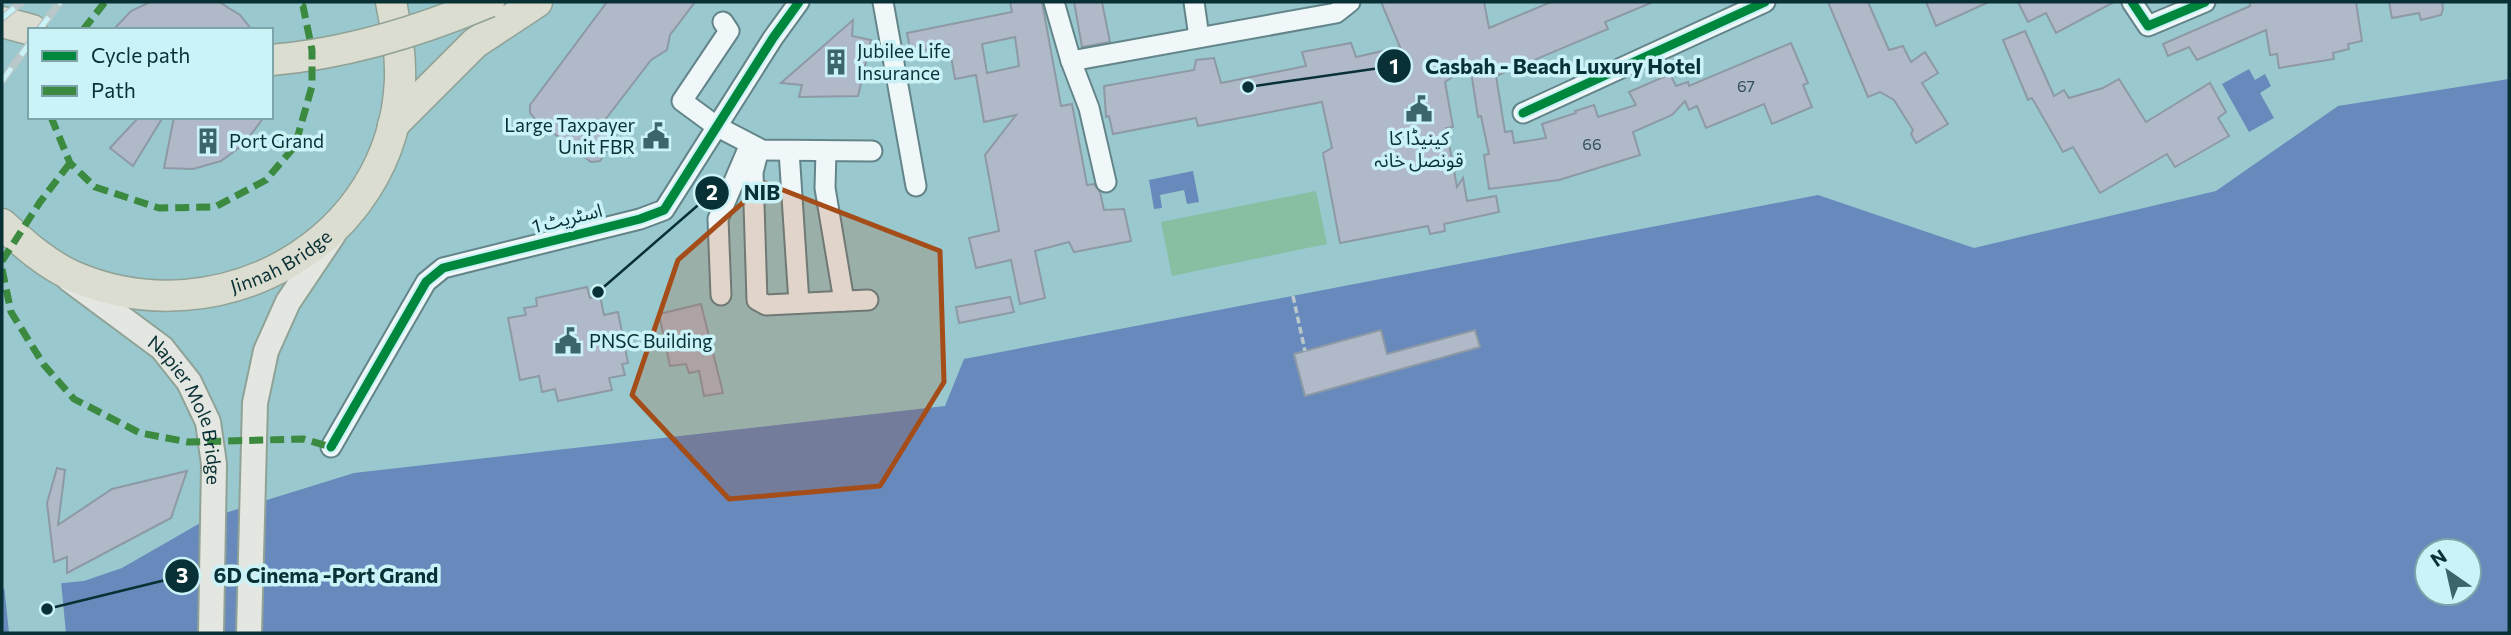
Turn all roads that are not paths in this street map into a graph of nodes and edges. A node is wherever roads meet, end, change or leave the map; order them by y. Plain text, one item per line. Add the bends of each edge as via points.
1 (391, 2) edge
2 (457, 2) edge
3 (489, 2) edge
4 (537, 2) edge
5 (799, 2) edge
6 (883, 2) edge
7 (1054, 2) edge
8 (1194, 2) edge
9 (1350, 2) edge
10 (1765, 2) edge
11 (2132, 2) edge
12 (2205, 2) edge
13 (2, 22) edge
14 (723, 22) dead end
15 (28, 29) edge
16 (2, 33) edge
17 (1199, 37) junction
18 (28, 40) edge
19 (273, 48) edge
20 (273, 60) edge
21 (1071, 61) junction
22 (1523, 113) dead end
23 (393, 125) junction
24 (716, 126) junction
25 (754, 146) junction
26 (789, 151) junction
27 (826, 151) junction
28 (872, 151) dead end
29 (1106, 181) dead end
30 (916, 186) dead end
31 (345, 217) junction
32 (2, 224) edge
33 (31, 251) junction
34 (720, 295) dead end
35 (868, 300) dead end
36 (844, 301) junction
37 (799, 303) junction
38 (331, 447) dead end
39 (211, 633) edge
40 (249, 633) edge

1 - 23 highway, Jinnah Bridge via 399,38 400,82
2 - 19 highway via 351,34
3 - 20 highway, bridge via 435,24 351,48
4 - 23 highway via 475,43
5 - 24 street, اسٹریٹ 1
6 - 30 street
7 - 21 street
8 - 17 street
9 - 17 street via 1336,13
10 - 22 street
11 - 12 street via 2148,26
13 - 15 highway
14 - 24 street via 729,31 682,101
16 - 18 highway
17 - 21 street
21 - 29 street via 1089,108
23 - 31 highway, Jinnah Bridge via 366,189
24 - 25 street
24 - 38 street, اسٹریٹ 1 via 669,204 658,213 462,262 434,275 385,350
25 - 26 street
25 - 34 street via 718,219
25 - 37 street via 755,294 766,305
26 - 27 street
26 - 37 street
27 - 28 street
27 - 36 street via 825,188
31 - 33 highway, Jinnah Bridge via 309,251 266,276 219,292 182,296 120,292 73,276
31 - 40 main road via 288,302 266,351 255,403
32 - 33 highway, Jinnah Bridge
33 - 39 main road, Napier Mole Bridge via 162,348 189,382 208,422 214,464
35 - 36 street
36 - 37 street

